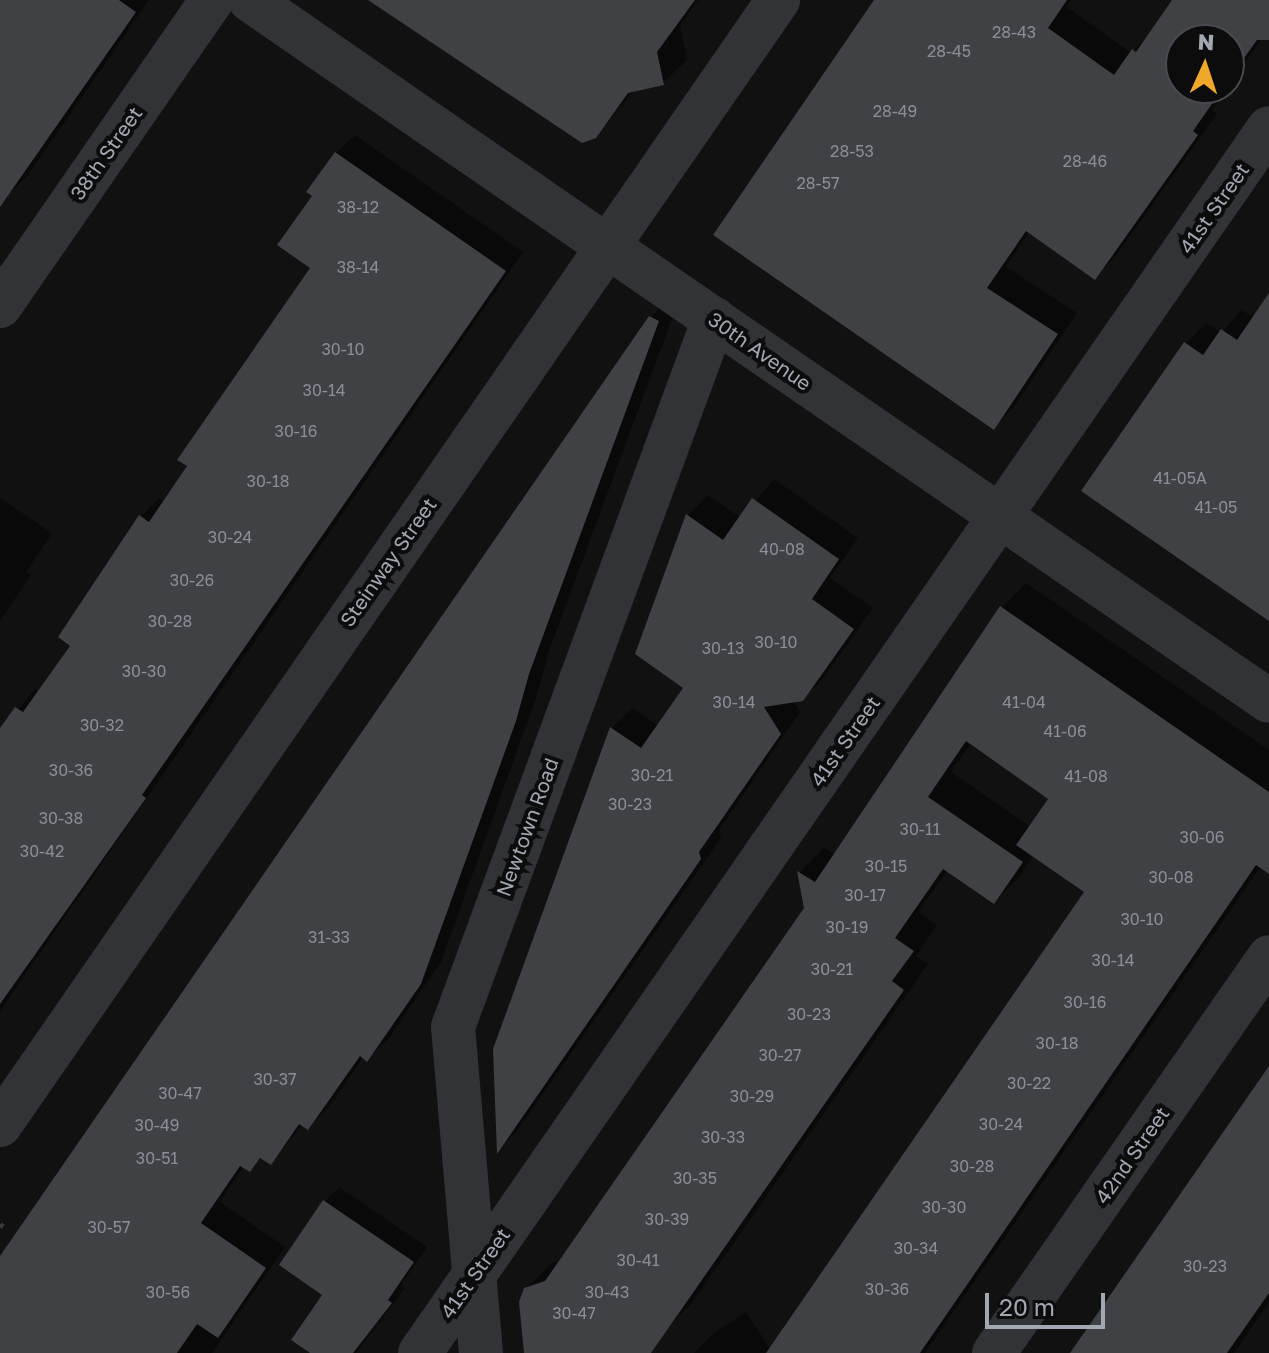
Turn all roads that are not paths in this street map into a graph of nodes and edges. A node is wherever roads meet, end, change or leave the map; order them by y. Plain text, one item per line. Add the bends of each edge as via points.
1 (212, 0) edge
2 (250, 0) edge
3 (778, 0) edge
4 (1269, 128) edge
5 (607, 246) junction
6 (0, 306) edge
7 (714, 319) junction
8 (1000, 516) junction
9 (1269, 701) edge
10 (1269, 957) edge
11 (0, 1125) edge
12 (474, 1275) junction
13 (420, 1353) edge
14 (481, 1353) edge
15 (994, 1353) edge

1 - 6 street, 38th Street
2 - 5 street, 30th Avenue
3 - 5 street, Steinway Street
4 - 8 street, 41st Street
5 - 7 street, 30th Avenue
5 - 11 street, Steinway Street
7 - 8 street, 30th Avenue
7 - 12 street, Newtown Road via 453,1027
8 - 9 street, 30th Avenue
8 - 12 street, 41st Street
10 - 15 street, 42nd Street
12 - 13 street, 41st Street
12 - 14 street, Newtown Road

